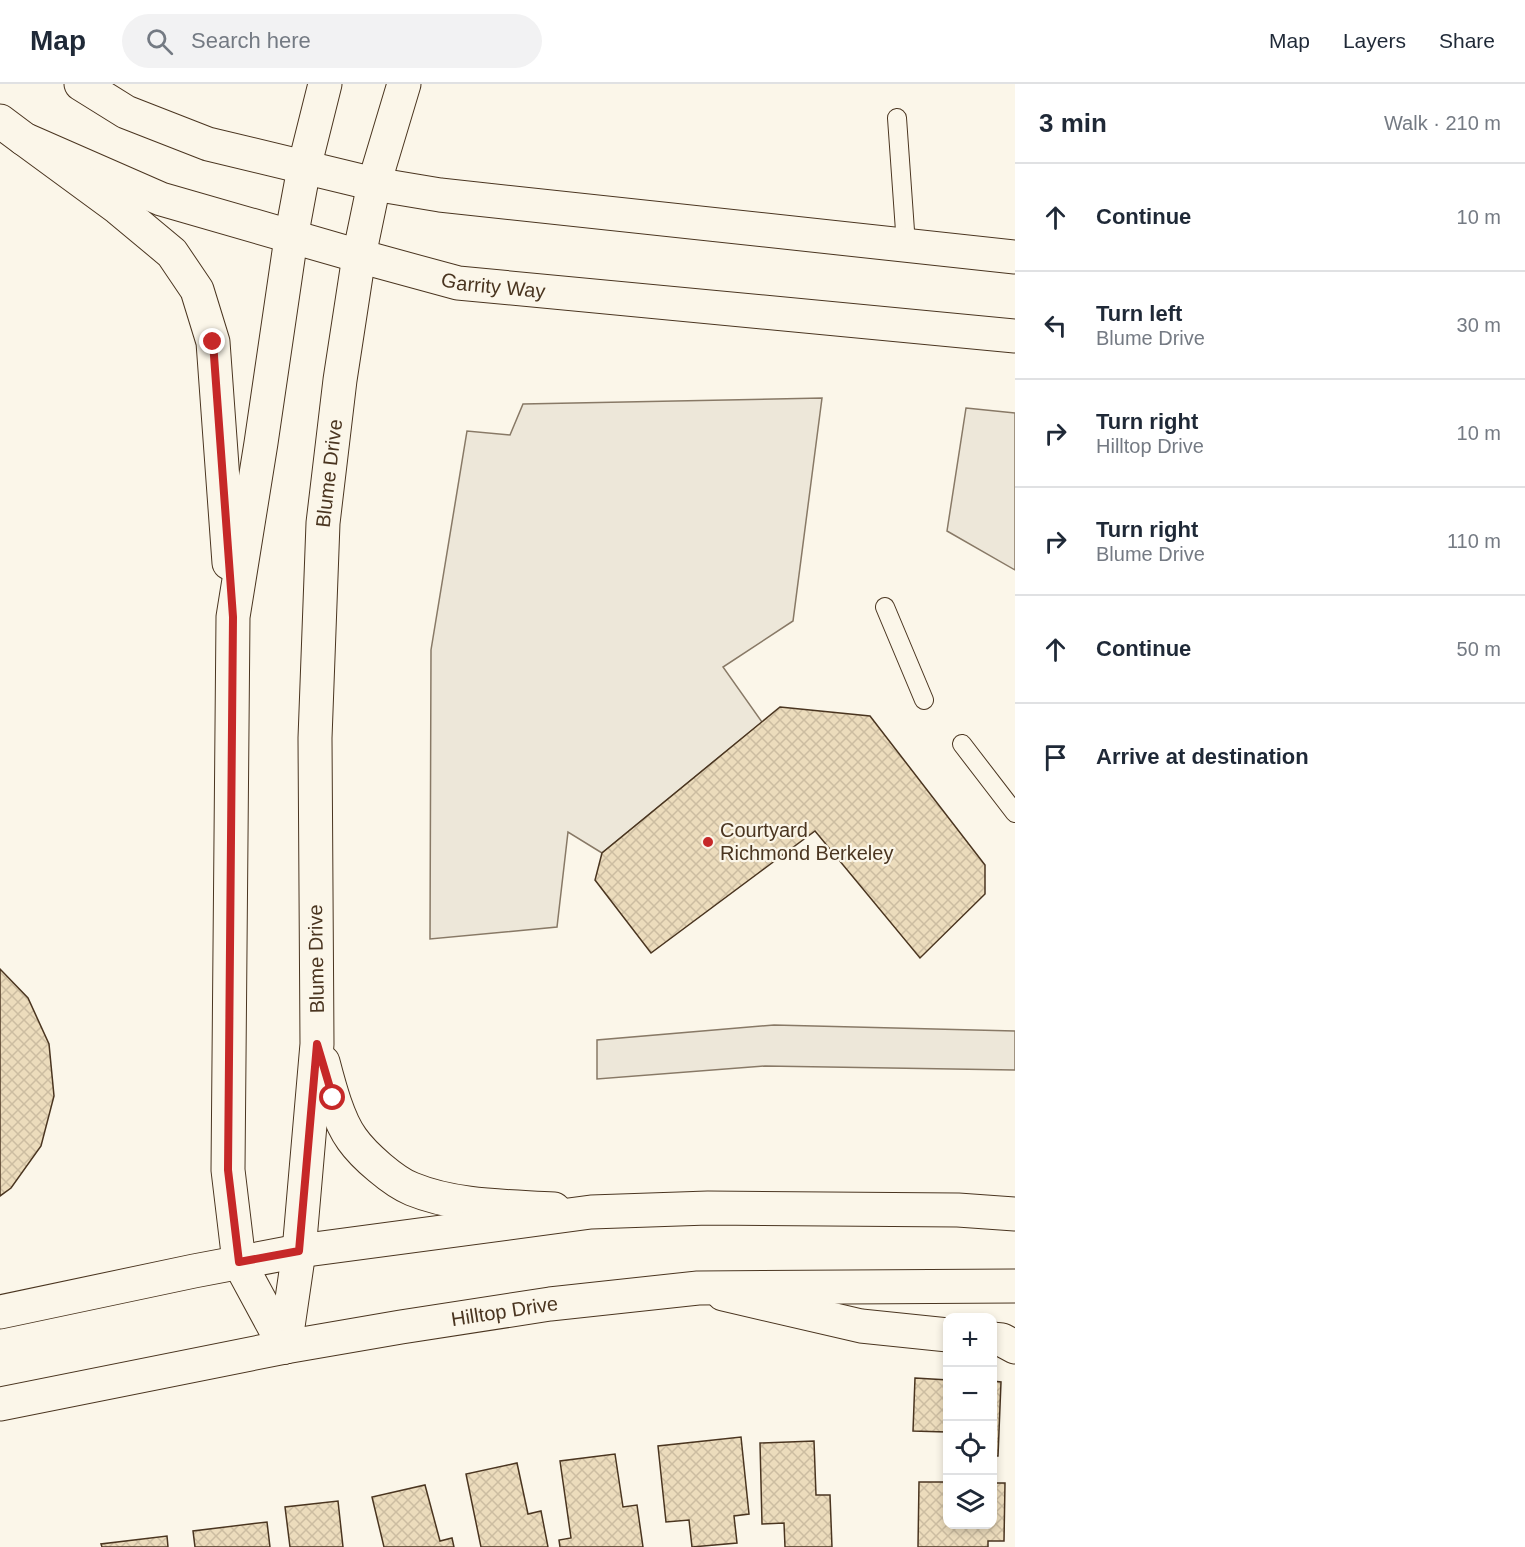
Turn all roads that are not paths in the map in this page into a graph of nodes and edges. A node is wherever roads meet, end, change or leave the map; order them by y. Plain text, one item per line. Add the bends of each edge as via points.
1 (81, 84) edge
2 (325, 84) edge
3 (404, 84) edge
4 (897, 118) dead end
5 (12, 130) edge
6 (304, 168) junction
7 (374, 184) junction
8 (291, 238) junction
9 (906, 245) junction
10 (359, 256) junction
11 (1015, 257) edge
12 (1015, 336) edge
13 (885, 607) dead end
14 (233, 617) junction
15 (924, 700) dead end
16 (962, 744) dead end
17 (1015, 813) edge
18 (317, 1044) junction
19 (591, 1212) junction
20 (1015, 1214) edge
21 (299, 1251) junction
22 (239, 1262) junction
23 (1015, 1286) edge
24 (698, 1288) junction
25 (0, 1312) edge
26 (943, 1334) edge
27 (997, 1339) edge
28 (285, 1347) junction
29 (1015, 1347) edge
30 (0, 1404) edge

1 - 6 street via 126,112 208,144
2 - 6 street
3 - 7 street, Blume Drive
4 - 9 lane
5 - 8 street, Garrity Way via 161,199
5 - 14 street via 172,253 196,290 213,342
6 - 7 street
6 - 8 street
7 - 9 street via 452,196
7 - 10 street, Blume Drive
8 - 10 street, Garrity Way
8 - 14 street
9 - 11 street
10 - 12 street, Garrity Way via 458,283
10 - 18 street, Blume Drive via 323,523 315,750
13 - 15 lane
14 - 22 street via 228,1170
16 - 17 lane
18 - 19 street via 333,1098 351,1138 374,1163 411,1189 462,1202
18 - 21 street, Blume Drive
19 - 20 street via 708,1208
19 - 21 street
21 - 22 street
21 - 28 street, Blume Drive
22 - 25 street
22 - 28 street
23 - 24 street, Hilltop Drive
24 - 26 street via 861,1326
24 - 28 street, Hilltop Drive via 550,1304
27 - 29 street
28 - 30 street, Hilltop Drive

